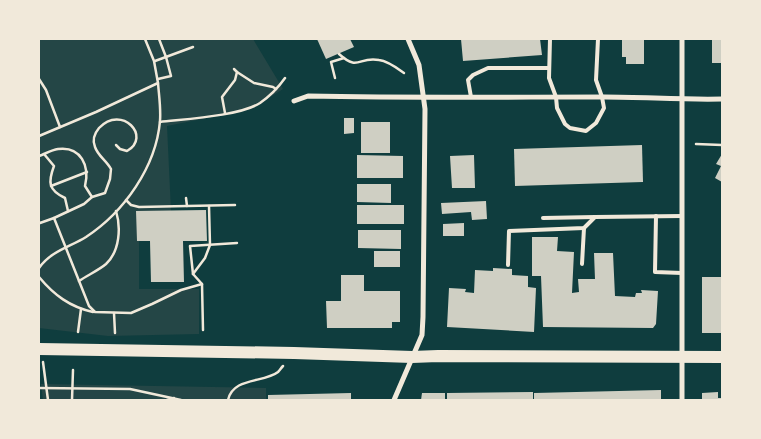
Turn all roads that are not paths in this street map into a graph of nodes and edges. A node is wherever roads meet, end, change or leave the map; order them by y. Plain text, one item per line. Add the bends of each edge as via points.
1 (408, 39) edge
2 (550, 39) edge
3 (598, 39) edge
4 (682, 39) edge
5 (549, 68) junction
6 (471, 96) junction
7 (556, 97) junction
8 (602, 97) junction
9 (424, 98) junction
10 (682, 98) junction
11 (722, 99) edge
12 (294, 101) dead end
13 (656, 216) junction
14 (682, 216) junction
15 (595, 217) junction
16 (543, 218) dead end
17 (584, 228) junction
18 (582, 264) dead end
19 (508, 265) dead end
20 (682, 273) junction
21 (42, 351) edge
22 (412, 357) junction
23 (682, 357) junction
24 (722, 358) edge
25 (394, 400) edge
26 (682, 400) edge

1 - 9 street via 419,65
2 - 5 lane
3 - 8 lane via 596,80
4 - 10 street
5 - 6 lane via 488,68 468,80
5 - 7 lane
6 - 7 street
6 - 9 street
7 - 8 street
7 - 8 lane via 564,124 586,131 596,123 604,108
8 - 10 street
9 - 12 street via 308,96
9 - 22 street via 423,317 422,335
10 - 11 street
10 - 14 street
13 - 14 lane
13 - 15 lane
13 - 20 lane via 655,272
14 - 20 street
15 - 16 lane
15 - 17 lane
17 - 18 lane
17 - 19 lane via 509,231
20 - 23 street
21 - 22 main road
22 - 23 main road
22 - 25 street
23 - 24 main road
23 - 26 street

